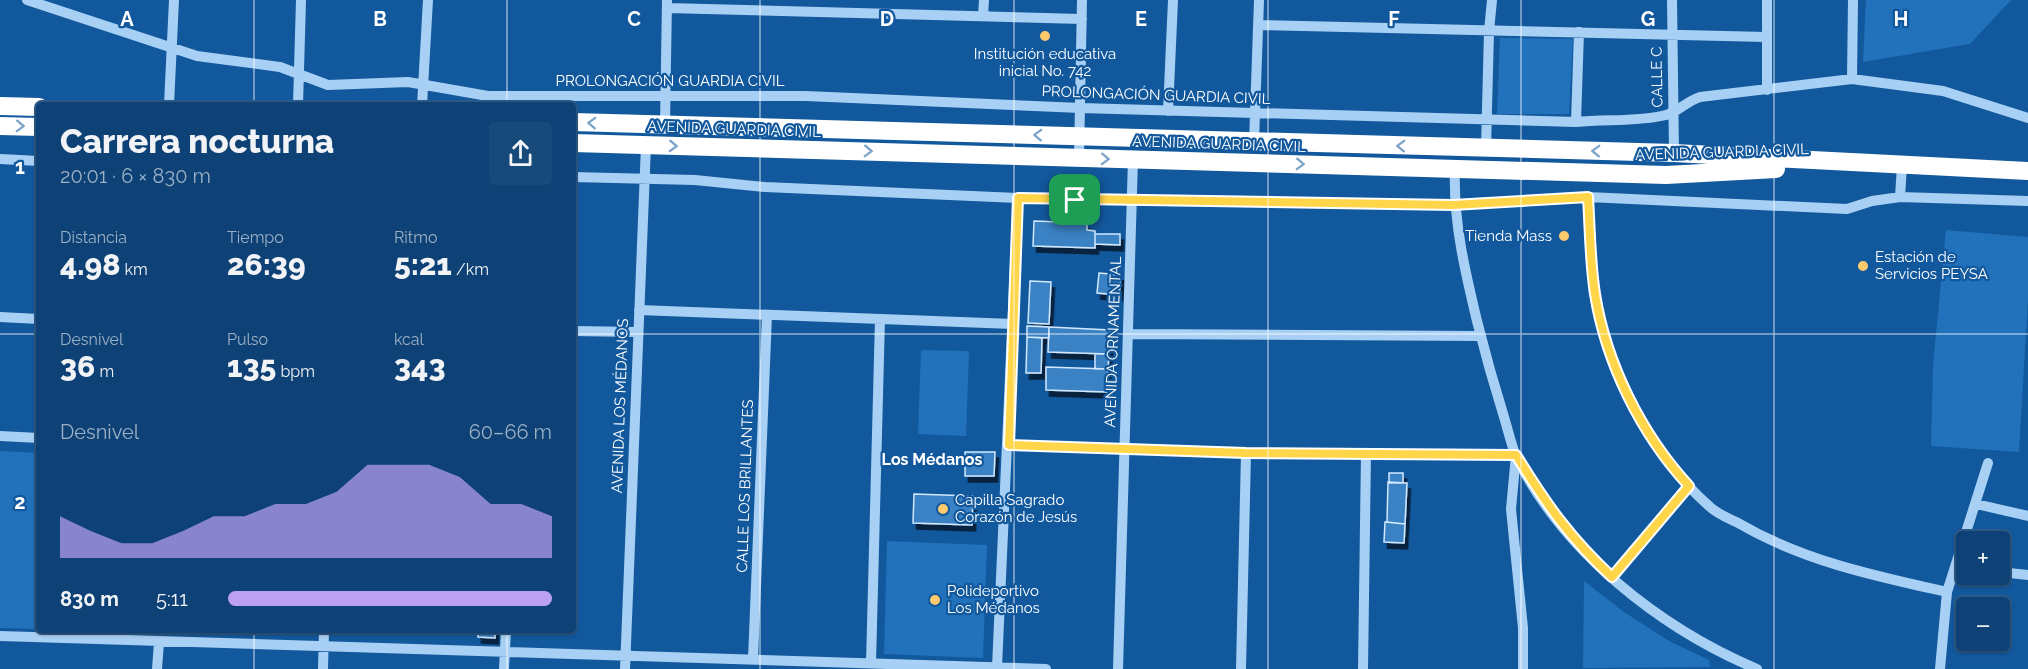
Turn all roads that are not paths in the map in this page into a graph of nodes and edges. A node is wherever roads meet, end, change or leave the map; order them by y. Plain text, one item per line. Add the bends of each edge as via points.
1 (27, 0) edge
2 (174, 0) edge
3 (302, 0) edge
4 (428, 0) edge
5 (984, 0) edge
6 (1082, 0) edge
7 (1173, 0) edge
8 (1259, 0) edge
9 (1492, 0) edge
10 (1672, 0) edge
11 (1767, 0) edge
12 (1853, 0) edge
13 (667, 4) edge
14 (983, 16) junction
15 (1082, 19) junction
16 (1258, 25) junction
17 (1489, 31) junction
18 (1579, 32) junction
19 (1671, 36) junction
20 (1766, 37) junction
21 (171, 47) junction
22 (298, 72) junction
23 (1852, 79) junction
24 (424, 84) junction
25 (1767, 90) junction
26 (666, 96) junction
27 (169, 102) edge
28 (298, 102) edge
29 (422, 102) edge
30 (0, 106) edge
31 (36, 107) edge
32 (1081, 108) junction
33 (1168, 111) junction
34 (1672, 113) junction
35 (1255, 114) junction
36 (2028, 118) edge
37 (1487, 121) junction
38 (576, 122) edge
39 (1576, 122) junction
40 (665, 125) junction
41 (0, 126) edge
42 (36, 127) edge
43 (1080, 137) junction
44 (1254, 142) junction
45 (576, 143) edge
46 (646, 145) junction
47 (1486, 148) junction
48 (1674, 153) junction
49 (1079, 158) junction
50 (0, 159) edge
51 (1133, 159) junction
52 (36, 161) edge
53 (1864, 163) junction
54 (1902, 165) junction
55 (1455, 169) junction
56 (2028, 171) edge
57 (576, 177) edge
58 (644, 178) junction
59 (1588, 197) junction
60 (1900, 197) junction
61 (1018, 198) junction
62 (1132, 201) junction
63 (2028, 201) edge
64 (1453, 205) junction
65 (639, 310) junction
66 (767, 315) junction
67 (0, 317) edge
68 (36, 319) edge
69 (880, 319) junction
70 (1013, 324) junction
71 (576, 330) edge
72 (638, 332) junction
73 (1128, 334) junction
74 (1480, 336) junction
75 (0, 436) edge
76 (36, 438) edge
77 (1009, 445) junction
78 (1124, 451) junction
79 (1246, 453) junction
80 (1366, 453) junction
81 (1516, 455) junction
82 (1988, 463) dead end
83 (1689, 486) junction
84 (1976, 504) junction
85 (2028, 516) edge
86 (1970, 531) edge
87 (2010, 573) edge
88 (2028, 575) edge
89 (1956, 576) edge
90 (1612, 577) junction
91 (1947, 592) junction
92 (324, 633) edge
93 (506, 633) edge
94 (0, 636) edge
95 (159, 642) junction
96 (324, 647) junction
97 (506, 652) junction
98 (625, 655) junction
99 (753, 659) junction
100 (871, 663) junction
101 (997, 667) junction
102 (158, 669) edge
103 (323, 669) edge
104 (504, 669) edge
105 (625, 669) edge
106 (1046, 669) edge
107 (1118, 669) edge
108 (1241, 669) edge
109 (1363, 669) edge
110 (1523, 669) edge
111 (1756, 669) edge
112 (1940, 669) edge

1 - 21 street, PROLONGACIÓN GUARDIA CIVIL
2 - 21 street
3 - 22 street
4 - 24 street
5 - 14 street
6 - 15 street
7 - 33 street
8 - 16 street
9 - 17 street
10 - 19 street, CALLE C
11 - 20 street
12 - 23 street
13 - 14 street
13 - 26 street
14 - 15 street
15 - 32 street
16 - 17 street
16 - 35 street
17 - 18 street
17 - 37 street
18 - 19 street
18 - 39 street
19 - 20 street
19 - 34 street, CALLE C
20 - 25 street
21 - 22 street, PROLONGACIÓN GUARDIA CIVIL via 197,56 261,63
21 - 27 street
22 - 24 street, PROLONGACIÓN GUARDIA CIVIL via 328,85
22 - 28 street
23 - 25 street, PROLONGACIÓN GUARDIA CIVIL
23 - 36 street, PROLONGACIÓN GUARDIA CIVIL via 1943,92
24 - 26 street, PROLONGACIÓN GUARDIA CIVIL via 488,96
24 - 29 street
25 - 34 street, PROLONGACIÓN GUARDIA CIVIL via 1700,97
26 - 32 street, PROLONGACIÓN GUARDIA CIVIL via 806,96
26 - 40 street
30 - 31 highway
32 - 33 street, PROLONGACIÓN GUARDIA CIVIL
32 - 43 street
33 - 35 street, PROLONGACIÓN GUARDIA CIVIL
34 - 39 street, PROLONGACIÓN GUARDIA CIVIL
34 - 48 street, CALLE C
35 - 37 street, PROLONGACIÓN GUARDIA CIVIL
35 - 44 street
37 - 39 street, PROLONGACIÓN GUARDIA CIVIL
37 - 47 street
40 -> 38 highway, AVENIDA GUARDIA CIVIL
43 -> 40 highway, AVENIDA GUARDIA CIVIL
41 -> 42 highway
43 - 44 highway, AVENIDA GUARDIA CIVIL
43 - 49 street
47 -> 44 highway, AVENIDA GUARDIA CIVIL
45 - 46 highway, AVENIDA GUARDIA CIVIL
46 -> 49 highway, AVENIDA GUARDIA CIVIL
46 - 58 street, AVENIDA LOS MÉDANOS
48 -> 47 highway, AVENIDA GUARDIA CIVIL
48 - 53 highway, AVENIDA GUARDIA CIVIL
49 -> 51 highway, AVENIDA GUARDIA CIVIL
50 - 52 street
51 -> 55 highway, AVENIDA GUARDIA CIVIL
51 - 62 street, AVENIDA ORNAMENTAL
53 - 54 highway, AVENIDA GUARDIA CIVIL
53 - 55 highway, AVENIDA GUARDIA CIVIL via 1666,175
54 - 56 highway, AVENIDA GUARDIA CIVIL
54 - 60 street
55 - 64 street
57 - 58 street
58 - 61 street
58 - 65 street, AVENIDA LOS MÉDANOS
59 - 60 street via 1847,209
59 - 64 street
59 - 83 street via 1595,293 1617,374 1644,422
60 - 63 street
61 - 62 street
61 - 70 street
62 - 64 street
62 - 73 street, AVENIDA ORNAMENTAL
64 - 74 street
65 - 66 street
65 - 72 street, AVENIDA LOS MÉDANOS
66 - 69 street
66 - 99 street, CALLE LOS BRILLANTES
67 - 68 street
69 - 70 street
69 - 100 street
70 - 77 street
71 - 72 street
72 - 98 street, AVENIDA LOS MÉDANOS
73 - 74 street
73 - 78 street, AVENIDA ORNAMENTAL
74 - 81 street
75 - 76 street
77 - 78 street
77 - 101 street
78 - 79 street
78 - 107 street, AVENIDA ORNAMENTAL
79 - 80 street
79 - 108 street
80 - 81 street
80 - 109 street
81 - 90 street via 1558,521
81 - 110 street via 1511,509 1523,628
82 - 84 street
83 - 90 street
83 - 91 street via 1710,507 1772,542 1862,573
84 - 85 street
84 - 86 street
87 - 88 street
89 - 91 street
90 - 111 street via 1694,637
91 - 112 street
92 - 96 street
93 - 97 street
94 - 95 street
95 - 96 street
95 - 102 street
96 - 97 street
96 - 103 street
97 - 98 street
97 - 104 street
98 - 99 street
98 - 105 street, AVENIDA LOS MÉDANOS
99 - 100 street
100 - 101 street
101 - 106 street

